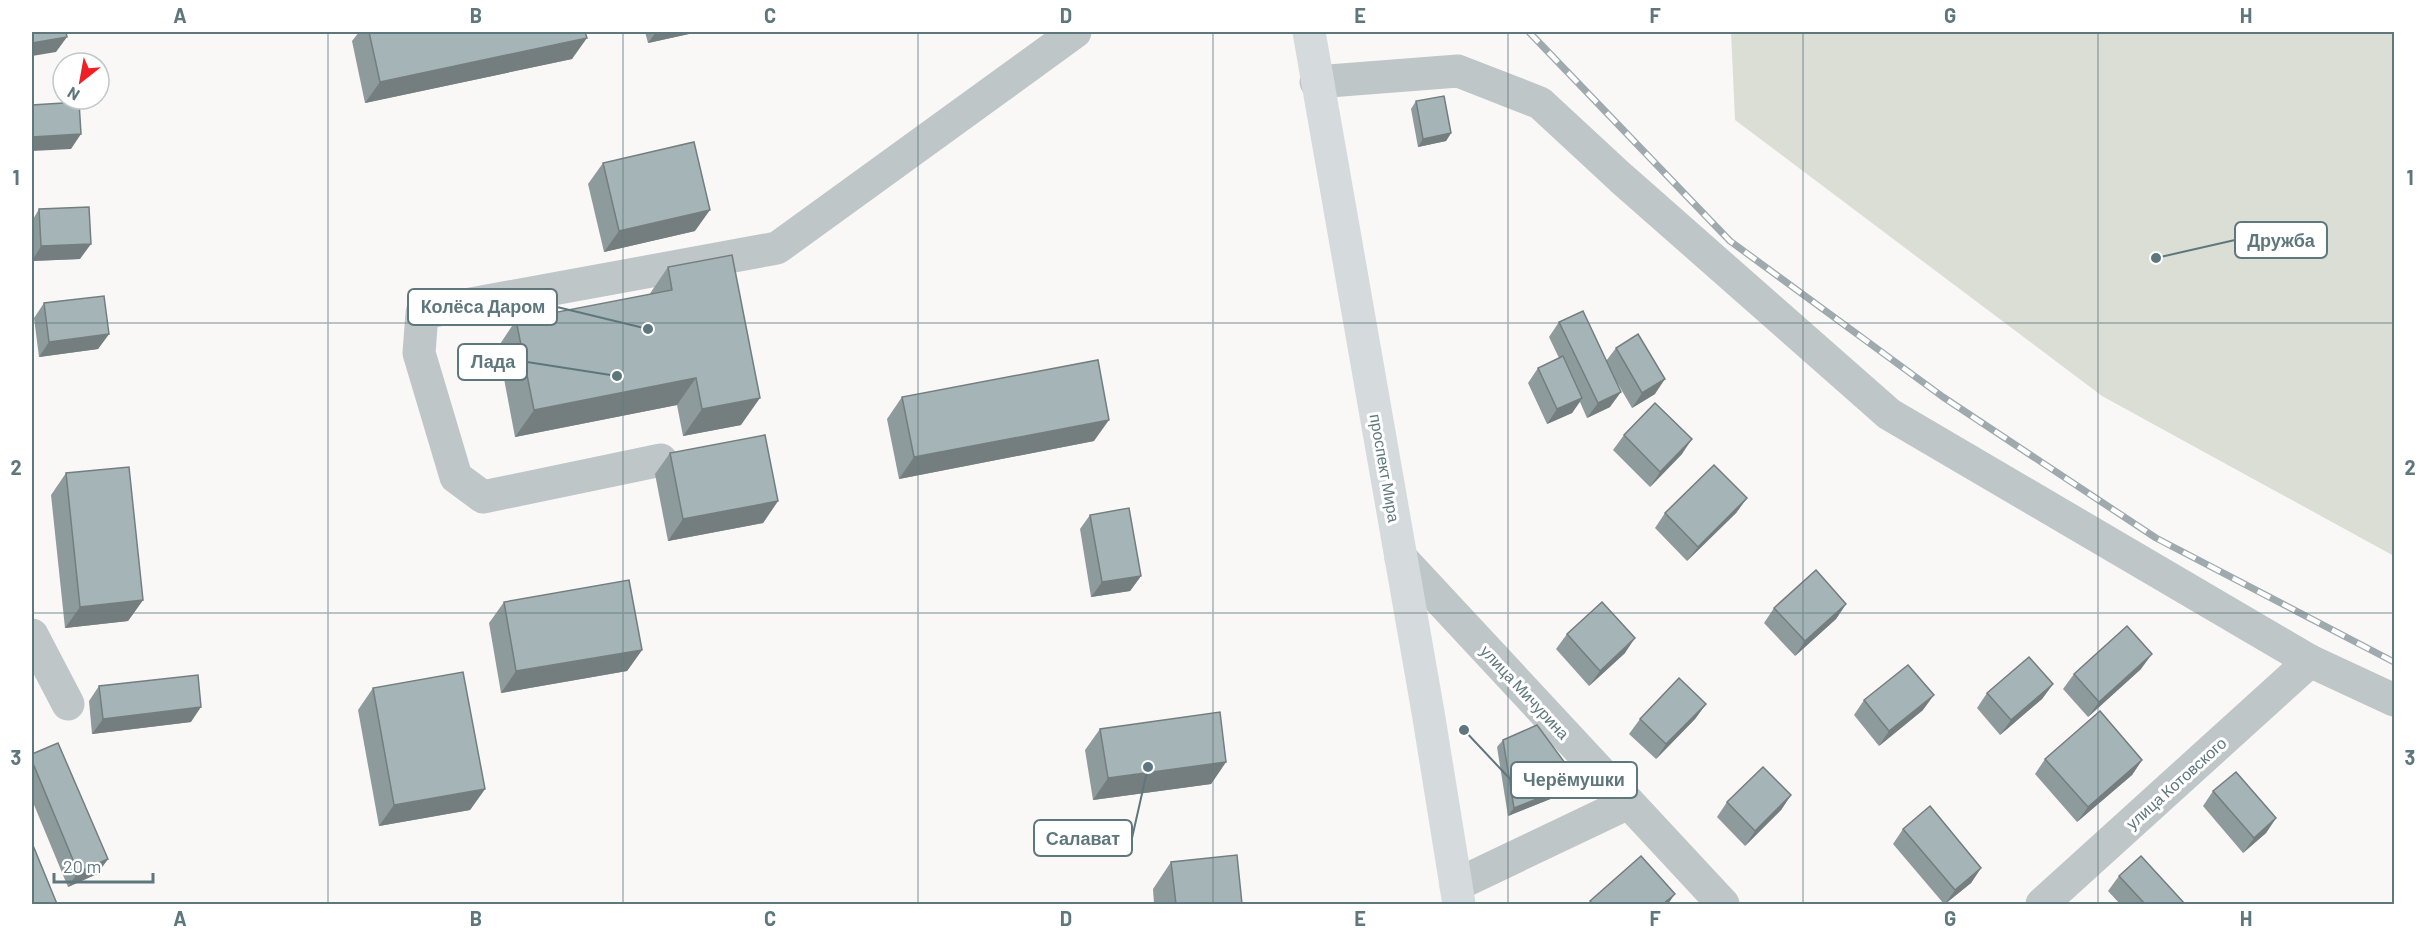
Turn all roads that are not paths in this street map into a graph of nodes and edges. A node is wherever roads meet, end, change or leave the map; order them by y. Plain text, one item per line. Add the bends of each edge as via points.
1 (1075, 32) edge
2 (1309, 32) edge
3 (1316, 82) junction
4 (661, 460) dead end
5 (1401, 558) junction
6 (32, 635) edge
7 (2310, 662) junction
8 (2394, 700) edge
9 (68, 704) dead end
10 (1628, 803) junction
11 (1458, 895) edge
12 (1723, 904) edge
13 (2042, 904) edge

1 - 4 street via 777,248 422,313 420,353 456,477 483,497
2 - 3 main road, проспект Мира
3 - 5 main road, проспект Мира
3 - 7 street via 1458,70 1540,103 1889,414
5 - 10 street, улица Мичурина
5 - 11 main road, проспект Мира
6 - 9 street
7 - 8 street
7 - 13 street, улица Котовского
10 - 11 street
10 - 12 street, улица Мичурина

